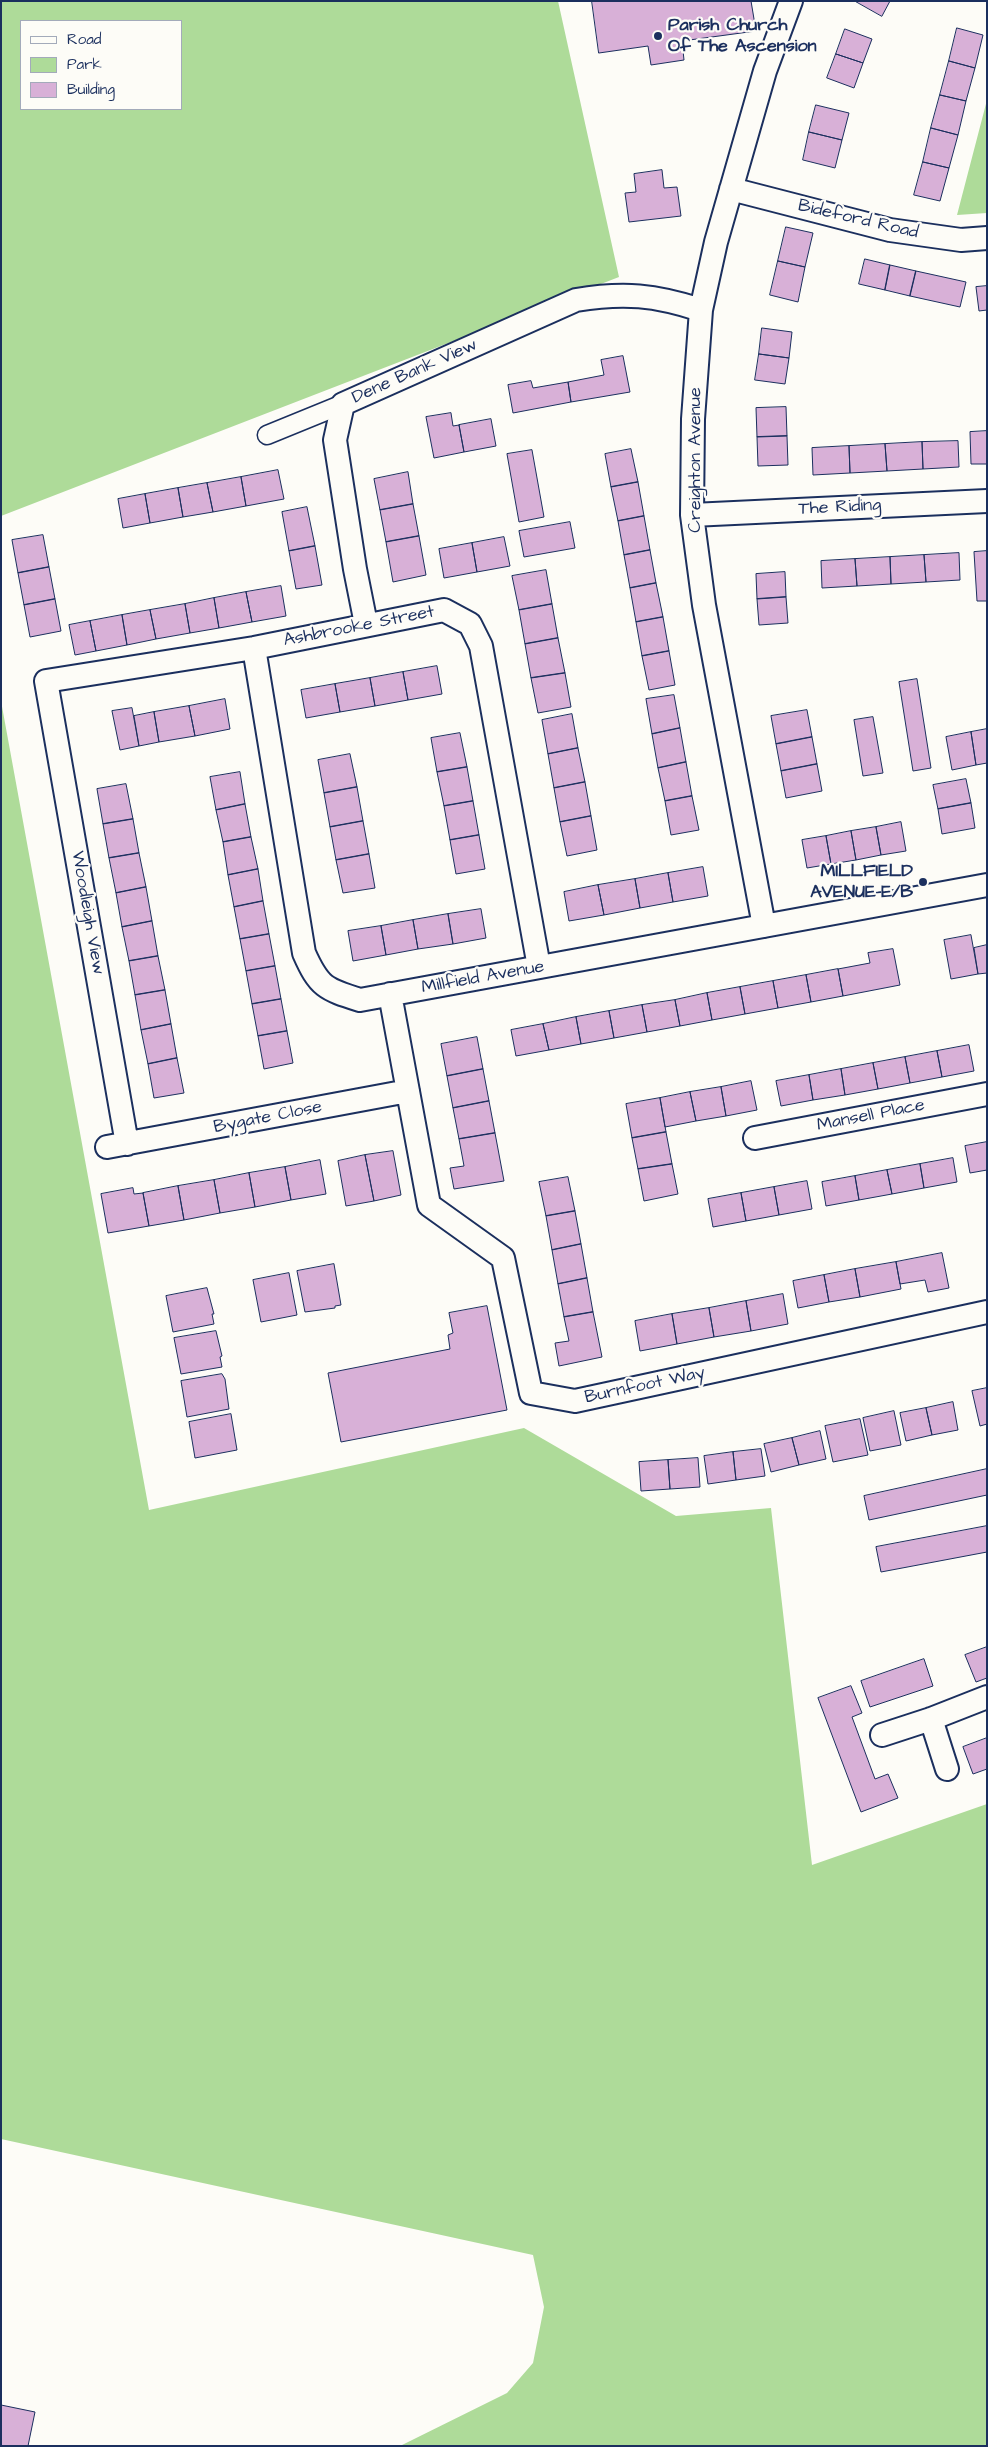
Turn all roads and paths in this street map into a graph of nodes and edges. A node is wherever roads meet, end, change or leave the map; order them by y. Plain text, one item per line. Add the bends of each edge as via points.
1 (791, 1) edge
2 (731, 189) junction
3 (987, 238) edge
4 (701, 310) junction
5 (343, 404) junction
6 (267, 435) dead end
7 (987, 501) edge
8 (692, 515) junction
9 (366, 624) junction
10 (254, 648) junction
11 (46, 681) joint
12 (987, 885) edge
13 (764, 926) junction
14 (540, 967) junction
15 (390, 994) junction
16 (408, 1091) junction
17 (987, 1094) edge
18 (754, 1138) dead end
19 (117, 1146) joint
20 (987, 1312) edge
21 (987, 1697) edge
22 (931, 1719) junction
23 (882, 1735) dead end
24 (947, 1769) dead end

1 - 2 street, Creighton Avenue via 765,71
2 - 3 street, Bideford Road via 890,230 961,240
2 - 4 street, Creighton Avenue
4 - 5 street, Dene Bank View via 639,295 608,294 576,300
4 - 8 street, Creighton Avenue via 693,419
5 - 6 street
5 - 9 street, Dene Bank View via 335,440
7 - 8 street, The Riding
8 - 13 street, Creighton Avenue via 704,604
9 - 10 street, Ashbrooke Street
9 - 14 street, Ashbrooke Street via 444,610 470,624 481,646
10 - 11 street, Ashbrooke Street
10 - 15 street, Millfield Avenue via 304,952 315,977 334,992 360,1000
11 - 19 street, Woodleigh View
12 - 13 street, Millfield Avenue
13 - 14 street, Millfield Avenue
14 - 15 street, Millfield Avenue
15 - 16 street, Burnfoot Way
16 - 19 street, Bygate Close
16 - 20 street, Burnfoot Way via 428,1205 503,1258 531,1393 575,1401
17 - 18 street, Mansell Place
21 - 22 street
22 - 23 street
22 - 24 street

